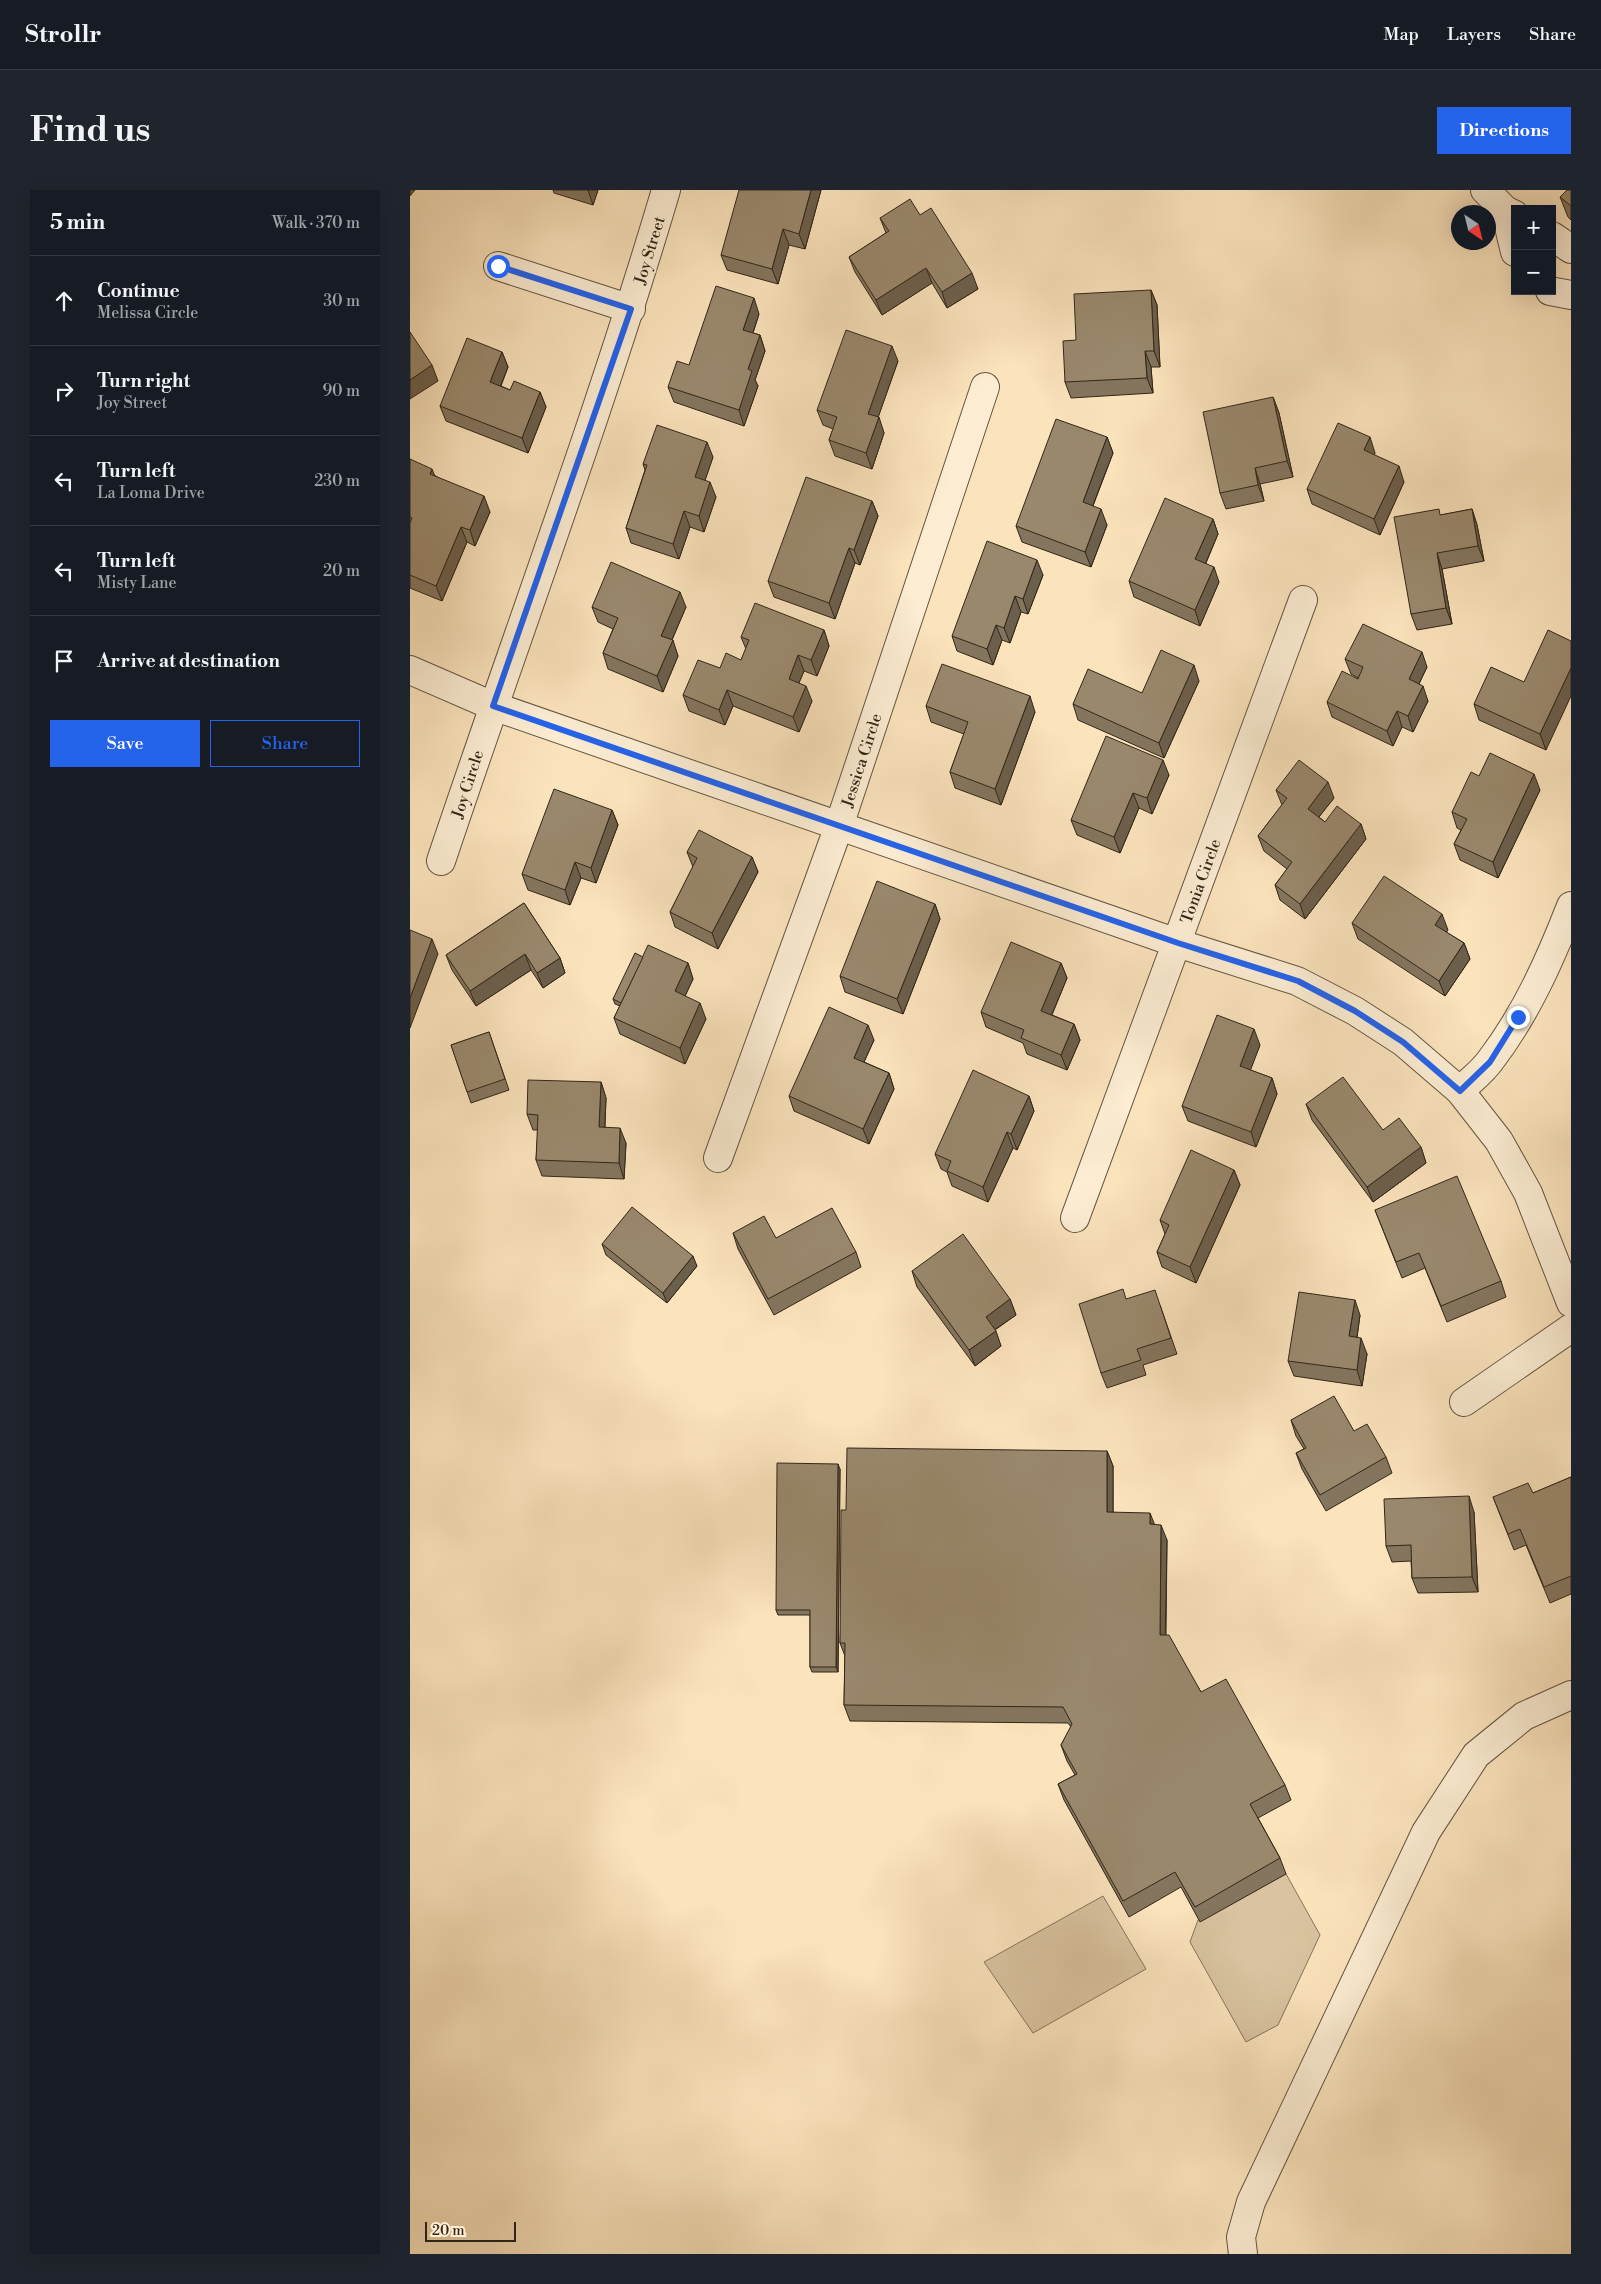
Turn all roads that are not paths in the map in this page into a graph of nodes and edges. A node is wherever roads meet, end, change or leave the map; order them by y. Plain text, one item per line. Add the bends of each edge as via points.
1 (666, 190) edge
2 (1485, 190) edge
3 (1510, 213) edge
4 (1556, 239) edge
5 (1571, 249) edge
6 (1515, 250) edge
7 (498, 266) dead end
8 (1556, 292) edge
9 (1571, 295) edge
10 (631, 309) junction
11 (986, 387) dead end
12 (1303, 600) dead end
13 (410, 670) edge
14 (493, 706) junction
15 (839, 826) junction
16 (441, 861) dead end
17 (1571, 906) edge
18 (1178, 943) junction
19 (1460, 1091) junction
20 (718, 1158) dead end
21 (1075, 1218) dead end
22 (1571, 1304) edge
23 (1571, 1328) edge
24 (1464, 1402) dead end
25 (1571, 1694) edge
26 (1243, 2254) edge

1 - 10 street, Joy Street
2 - 3 street
3 - 6 street
4 - 5 street
7 - 10 street
8 - 9 street
10 - 14 street, Joy Street
11 - 15 street, Jessica Circle
12 - 18 street, Tonia Circle
13 - 14 street
14 - 15 street
14 - 16 street, Joy Circle
15 - 18 street
15 - 20 street, Jessica Circle
17 - 19 street via 1548,963 1518,1017 1490,1062
18 - 19 street via 1298,981 1355,1011 1403,1042
18 - 21 street, Tonia Circle
19 - 22 street via 1499,1141 1528,1192
23 - 24 street
25 - 26 street via 1524,1716 1476,1756 1426,1832 1251,2202 1241,2237

